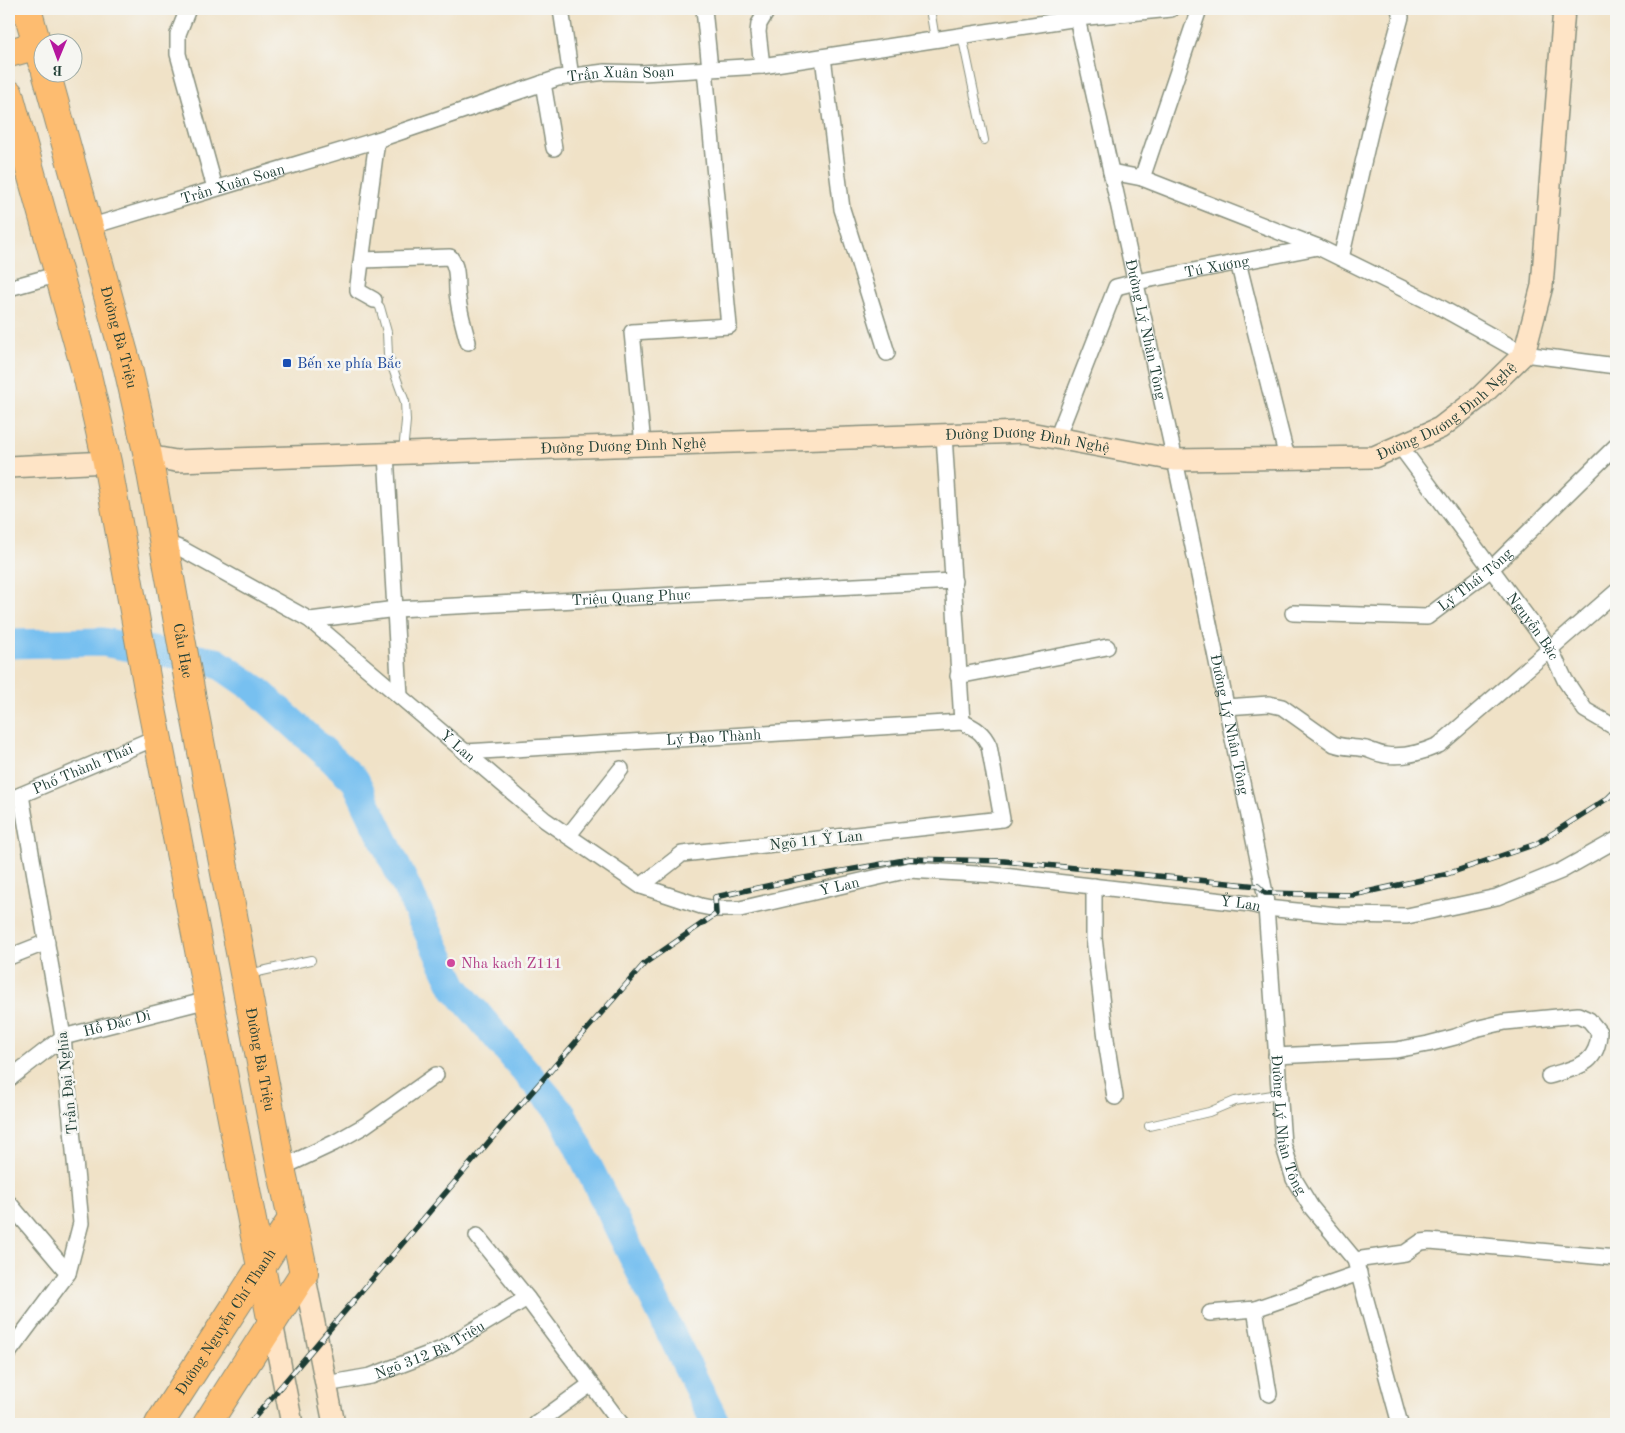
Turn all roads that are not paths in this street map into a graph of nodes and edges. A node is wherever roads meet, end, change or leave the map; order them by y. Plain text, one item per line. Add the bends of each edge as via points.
1 (27, 9) edge
2 (188, 9) edge
3 (561, 9) edge
4 (704, 9) edge
5 (768, 9) edge
6 (930, 9) edge
7 (1172, 9) edge
8 (1200, 9) edge
9 (1399, 9) edge
10 (1564, 9) edge
11 (1077, 13) edge
12 (34, 32) edge
13 (962, 35) junction
14 (935, 39) junction
15 (9, 53) edge
16 (32, 53) edge
17 (823, 57) junction
18 (762, 66) junction
19 (707, 69) junction
20 (571, 77) junction
21 (49, 82) edge
22 (544, 83) junction
23 (9, 94) edge
24 (377, 140) junction
25 (984, 140) dead end
26 (554, 148) dead end
27 (1112, 172) junction
28 (1142, 178) junction
29 (215, 188) junction
30 (89, 227) junction
31 (1318, 247) junction
32 (1341, 258) junction
33 (362, 260) junction
34 (1238, 262) junction
35 (59, 274) junction
36 (1136, 282) junction
37 (9, 288) edge
38 (374, 300) joint
39 (468, 342) dead end
40 (887, 353) dead end
41 (1524, 354) junction
42 (1616, 366) edge
43 (944, 435) junction
44 (1057, 438) junction
45 (643, 445) junction
46 (1400, 446) junction
47 (1616, 446) edge
48 (395, 454) junction
49 (148, 456) junction
50 (1287, 458) junction
51 (1175, 460) junction
52 (107, 462) junction
53 (9, 467) edge
54 (163, 542) junction
55 (1491, 569) junction
56 (954, 581) junction
57 (1616, 592) edge
58 (175, 607) joint
59 (396, 610) junction
60 (1293, 613) dead end
61 (310, 620) junction
62 (1107, 647) dead end
63 (1550, 648) junction
64 (958, 676) junction
65 (191, 694) joint
66 (400, 696) junction
67 (1226, 707) junction
68 (962, 722) junction
69 (1616, 728) edge
70 (158, 737) junction
71 (465, 752) junction
72 (621, 769) dead end
73 (15, 798) edge
74 (568, 836) junction
75 (1616, 840) edge
76 (641, 886) junction
77 (1094, 886) junction
78 (1266, 908) junction
79 (47, 942) junction
80 (9, 957) edge
81 (311, 960) dead end
82 (245, 975) junction
83 (208, 1000) junction
84 (63, 1037) junction
85 (1276, 1056) junction
86 (436, 1075) dead end
87 (1549, 1076) dead end
88 (9, 1080) edge
89 (1278, 1094) junction
90 (1115, 1097) dead end
91 (1149, 1126) dead end
92 (281, 1168) junction
93 (9, 1204) edge
94 (292, 1219) junction
95 (477, 1236) dead end
96 (1616, 1258) edge
97 (260, 1267) junction
98 (1357, 1267) junction
99 (68, 1273) junction
100 (304, 1274) junction
101 (527, 1298) junction
102 (1255, 1309) junction
103 (1210, 1313) dead end
104 (272, 1323) junction
105 (9, 1352) edge
106 (326, 1384) junction
107 (591, 1384) junction
108 (1269, 1394) dead end
109 (158, 1424) edge
110 (207, 1424) edge
111 (292, 1424) edge
112 (334, 1424) edge
113 (536, 1424) edge
114 (621, 1424) edge
115 (1400, 1424) edge

1 - 12 highway
2 - 29 street via 178,34 178,54
3 - 20 street
4 - 19 street
5 - 18 street via 758,32
6 - 14 lane
7 - 11 street, Trần Xuân Soạn
8 - 28 street
9 - 32 street via 1402,17
10 - 41 main road, Đường Dương Đình Nghệ via 1542,286
11 - 13 street, Trần Xuân Soạn
11 - 27 street, Đường Lý Nhân Tông
13 - 14 street, Trần Xuân Soạn
13 - 25 lane
14 - 17 street, Trần Xuân Soạn
15 - 16 highway
17 - 18 street, Trần Xuân Soạn
17 - 40 street via 842,209
18 - 19 street, Trần Xuân Soạn
19 - 20 street, Trần Xuân Soạn via 604,72
19 - 45 street via 729,326 632,332
20 - 22 street, Trần Xuân Soạn
21 - 30 highway, Đường Bà Triệu
22 - 24 street, Trần Xuân Soạn
22 - 26 street
23 - 35 highway
24 - 29 street, Trần Xuân Soạn
24 - 33 street
27 - 28 street
27 - 36 street, Đường Lý Nhân Tông
28 - 31 street
29 - 30 street, Trần Xuân Soạn
30 - 49 highway, Đường Bà Triệu via 128,368
31 - 32 street
31 - 34 street, Tú Xương
32 - 41 street via 1438,306
33 - 38 street via 358,291
33 - 39 street via 450,257 455,263 457,296
34 - 36 street, Tú Xương
34 - 50 street
35 - 37 street
35 - 52 highway
36 - 44 street, Tú Xương via 1116,287
36 - 51 street, Đường Lý Nhân Tông
38 - 48 lane via 380,308 387,332 388,355 405,402 406,421
41 - 42 street
41 - 46 main road, Đường Dương Đình Nghệ via 1480,397 1440,428
43 - 44 main road, Đường Dương Đình Nghệ via 1024,432
43 - 45 main road, Đường Dương Đình Nghệ
43 - 56 street
44 - 51 main road, Đường Dương Đình Nghệ
45 - 48 main road, Đường Dương Đình Nghệ
46 - 50 main road, Đường Dương Đình Nghệ via 1374,457
46 - 55 street, Nguyễn Bặc
47 - 55 street, Lý Thái Tông
48 - 49 main road, Đường Dương Đình Nghệ via 176,461
48 - 59 street
49 - 52 highway
49 - 54 highway, Đường Bà Triệu
50 - 51 main road, Đường Dương Đình Nghệ
51 - 67 street, Đường Lý Nhân Tông
52 - 53 main road
52 - 70 highway
54 - 58 highway, Đường Bà Triệu
54 - 61 street, Ỷ Lan via 182,549
55 - 60 street, Lý Thái Tông via 1428,617
55 - 63 street, Nguyễn Bặc
56 - 59 street, Triệu Quang Phục
56 - 64 street
57 - 63 street
58 - 65 highway, Cầu Hạc
59 - 61 street, Triệu Quang Phục
59 - 66 street
61 - 66 street, Ỷ Lan
62 - 64 street
63 - 67 street via 1439,745 1396,756 1334,744 1282,707 1269,704
63 - 69 street, Nguyễn Bặc via 1565,680 1585,710
64 - 68 street
65 - 82 highway, Đường Bà Triệu
66 - 71 street, Ỷ Lan
67 - 78 street, Đường Lý Nhân Tông
68 - 71 street, Lý Đạo Thành
68 - 76 street, Ngõ 11 Ỷ Lan via 984,736 1002,819 682,854
70 - 73 street, Phố Thành Thái
70 - 83 highway
71 - 74 street, Ỷ Lan
72 - 74 street
73 - 79 street, Trần Đại Nghĩa
74 - 76 street, Ỷ Lan
75 - 78 street, Ỷ Lan via 1561,871 1497,897 1407,916 1338,915
76 - 77 street, Ỷ Lan via 716,909 740,909 909,870 994,874
77 - 78 street, Ỷ Lan
77 - 90 street via 1094,938
78 - 85 street, Đường Lý Nhân Tông
79 - 80 street
79 - 84 street, Trần Đại Nghĩa
81 - 82 lane
82 - 92 highway, Đường Bà Triệu
83 - 84 street, Hồ Đắc Di
83 - 97 highway
84 - 88 street, Hồ Đắc Di
84 - 99 street, Trần Đại Nghĩa via 81,1222
85 - 87 street via 1396,1050 1505,1022 1578,1015 1589,1020 1599,1032 1599,1046 1593,1056 1583,1064
85 - 89 street, Đường Lý Nhân Tông
86 - 92 street via 364,1126 334,1144
89 - 91 lane via 1235,1101 1209,1112
89 - 98 street, Đường Lý Nhân Tông via 1283,1144 1294,1179
92 - 94 highway, Đường Bà Triệu
93 - 99 street
94 - 97 highway, Đường Nguyễn Chí Thanh
94 - 100 highway, Đường Bà Triệu
95 - 101 street
96 - 98 street via 1430,1241 1421,1242 1405,1253
97 - 104 highway
97 - 109 highway, Đường Nguyễn Chí Thanh
98 - 102 street
98 - 115 street, Đường Lý Nhân Tông
99 - 105 street, Trần Đại Nghĩa
100 - 104 highway
100 - 106 main road, Đường Bà Triệu
101 - 106 street, Ngõ 312 Bà Triệu via 442,1349 372,1376
101 - 107 street
102 - 103 street
102 - 108 street
104 - 110 highway
104 - 111 main road
106 - 112 main road, Đường Bà Triệu
107 - 113 street
107 - 114 street

